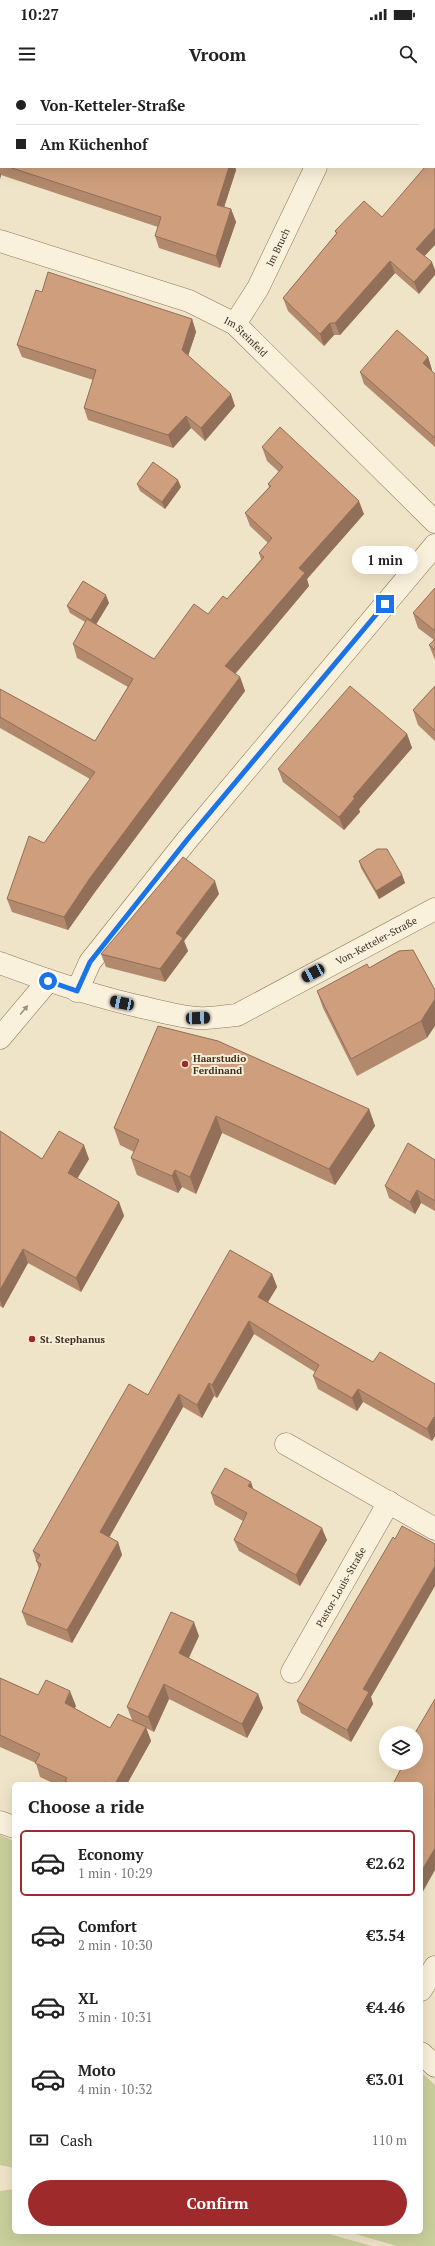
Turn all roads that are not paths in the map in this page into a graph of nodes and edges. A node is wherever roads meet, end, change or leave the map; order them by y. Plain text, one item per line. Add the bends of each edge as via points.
1 (316, 168) edge
2 (0, 241) edge
3 (235, 324) junction
4 (435, 522) edge
5 (435, 545) edge
6 (435, 910) edge
7 (0, 963) edge
8 (48, 981) junction
9 (77, 991) junction
10 (0, 1038) edge
11 (286, 1444) dead end
12 (389, 1502) junction
13 (435, 1529) edge
14 (292, 1672) dead end
15 (0, 1822) edge
16 (12, 1826) edge
17 (435, 1967) edge
18 (423, 1987) edge
19 (423, 2055) edge
20 (435, 2066) edge

1 - 3 street, Im Bruch via 258,288
2 - 3 street, Im Steinfeld via 189,301
3 - 4 street, Im Steinfeld
5 - 9 street via 187,840 90,962
6 - 9 street, Von-Ketteler-Straße via 237,1015 198,1018 108,1000
7 - 8 street, Von-Ketteler-Straße
8 - 9 street, Von-Ketteler-Straße
10 -> 8 street
11 - 12 street
12 - 13 street
12 - 14 street, Pastor-Louis-Straße
15 - 16 street
17 - 18 street
19 - 20 street

